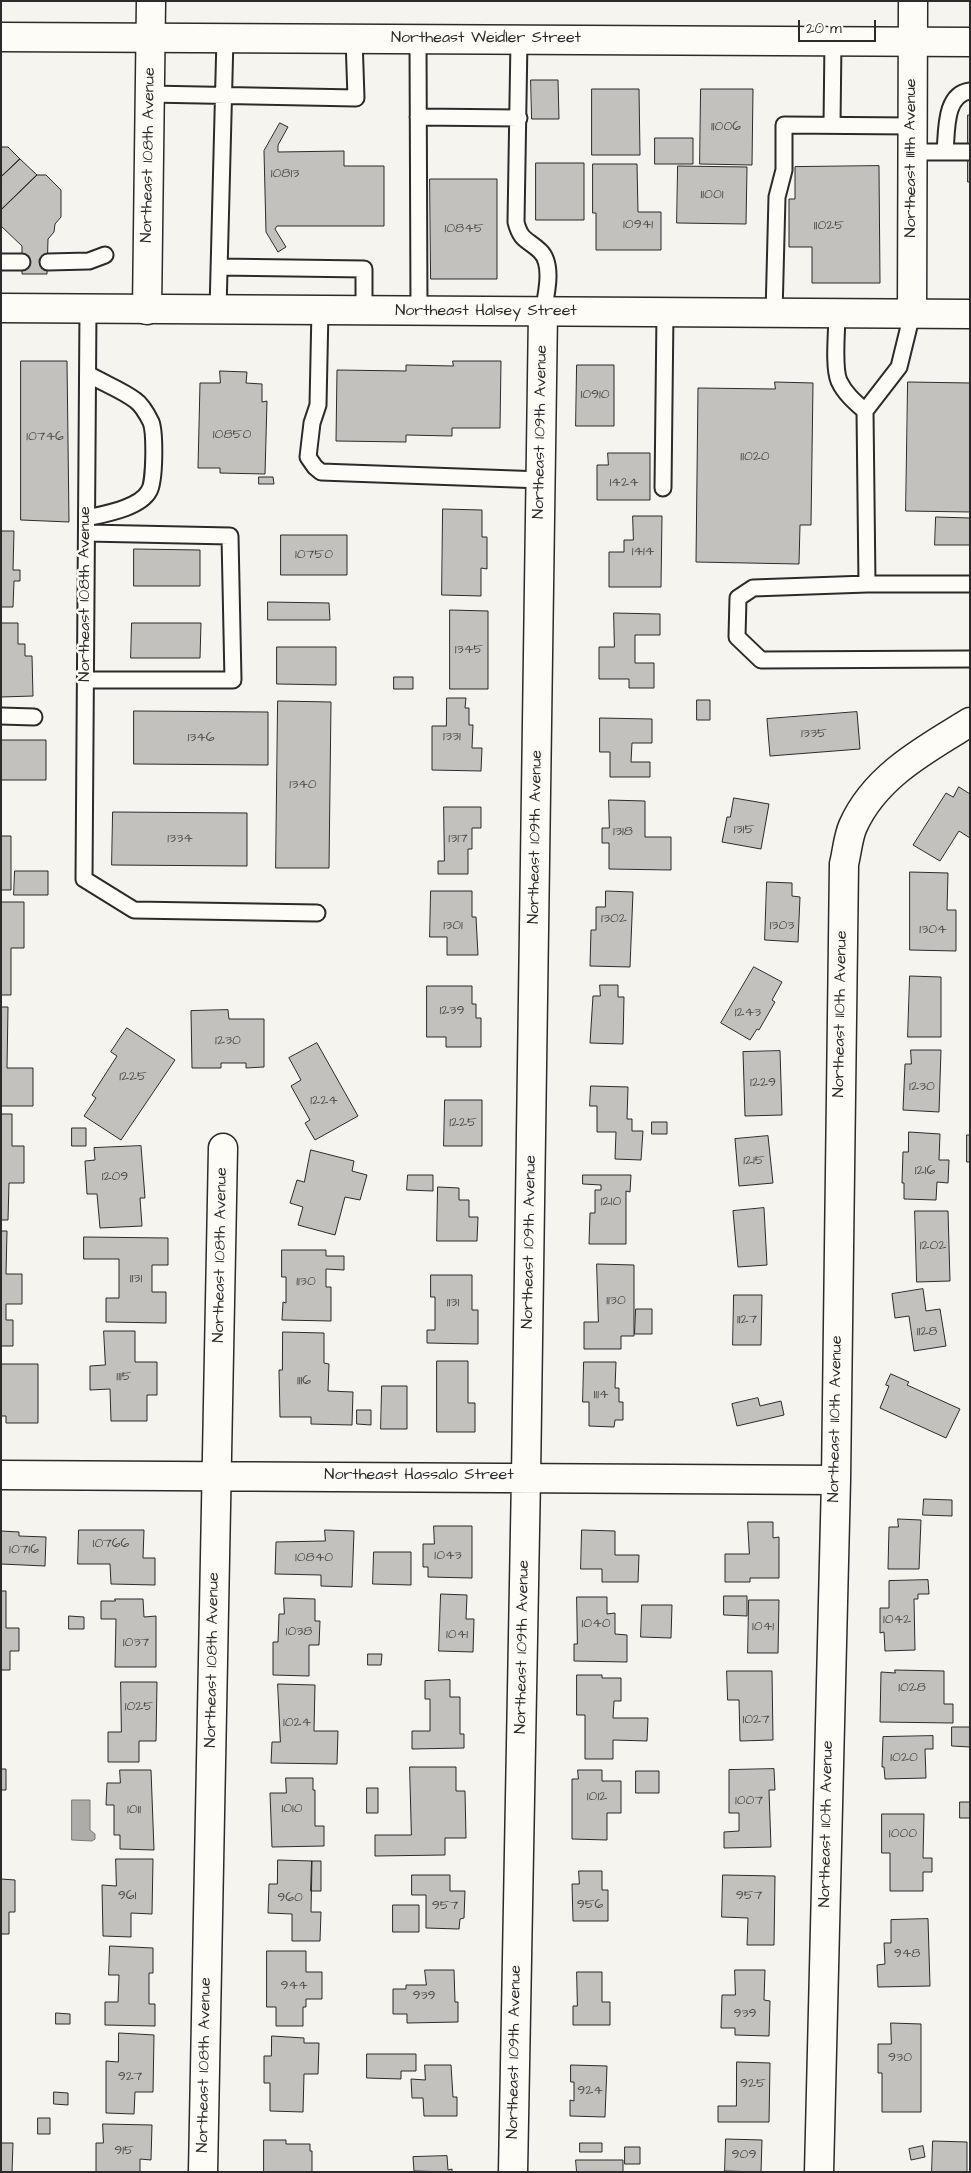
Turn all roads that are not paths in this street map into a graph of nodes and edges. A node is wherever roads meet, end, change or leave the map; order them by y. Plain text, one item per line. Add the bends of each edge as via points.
1 (151, 1) edge
2 (913, 1) edge
3 (1, 37) edge
4 (151, 38) junction
5 (225, 38) junction
6 (354, 38) junction
7 (418, 40) junction
8 (519, 40) junction
9 (833, 42) junction
10 (912, 42) junction
11 (970, 42) edge
12 (970, 92) edge
13 (149, 94) junction
14 (225, 96) junction
15 (418, 117) junction
16 (519, 118) junction
17 (832, 125) junction
18 (912, 139) junction
19 (945, 152) junction
20 (968, 152) dead end
21 (105, 255) dead end
22 (1, 262) edge
23 (22, 262) dead end
24 (48, 262) dead end
25 (219, 267) junction
26 (1, 308) edge
27 (88, 309) junction
28 (147, 310) junction
29 (218, 310) junction
30 (320, 310) junction
31 (364, 310) junction
32 (419, 311) junction
33 (543, 312) junction
34 (665, 313) junction
35 (774, 314) junction
36 (837, 314) junction
37 (912, 314) junction
38 (970, 314) edge
39 (88, 374) junction
40 (865, 411) junction
41 (542, 480) junction
42 (663, 488) dead end
43 (87, 525) junction
44 (867, 584) junction
45 (970, 584) edge
46 (970, 659) edge
47 (86, 680) junction
48 (1, 716) edge
49 (34, 717) dead end
50 (970, 722) edge
51 (318, 913) dead end
52 (223, 1148) dead end
53 (1, 1475) edge
54 (217, 1476) junction
55 (526, 1477) junction
56 (836, 1480) junction
57 (203, 2172) edge
58 (512, 2172) edge
59 (819, 2172) edge

1 - 4 street, Northeast 108th Avenue
2 - 10 street, Northeast 111th Avenue
3 - 4 street, Northeast Weidler Street
4 - 5 street, Northeast Weidler Street
4 - 13 street, Northeast 108th Avenue
5 - 6 street, Northeast Weidler Street
5 - 14 lane
6 - 7 street, Northeast Weidler Street
6 - 14 lane via 356,98
7 - 8 street, Northeast Weidler Street
7 - 15 lane
8 - 9 street, Northeast Weidler Street
8 - 16 lane
9 - 10 street, Northeast Weidler Street
9 - 17 lane
10 - 11 street, Northeast Weidler Street
10 - 18 street, Northeast 111th Avenue
12 - 19 lane via 956,98 950,107
13 - 14 lane
13 - 28 street, Northeast 108th Avenue
14 - 25 lane
15 - 16 lane
15 - 32 lane
16 - 33 lane via 516,222 522,238 542,252 546,261 548,280
17 - 18 lane
17 - 35 lane via 784,125 784,170 777,197
18 - 19 lane
18 - 37 street, Northeast 111th Avenue
19 - 20 lane
21 - 24 lane via 89,261
22 - 23 lane
25 - 29 lane
25 - 31 lane via 364,269
26 - 27 street, Northeast Halsey Street
27 - 28 street, Northeast Halsey Street
27 - 39 lane, Northeast 108th Avenue
28 - 29 street, Northeast Halsey Street
29 - 30 street, Northeast Halsey Street
30 - 31 street, Northeast Halsey Street
30 - 41 lane via 318,405 308,457 321,472
31 - 32 street, Northeast Halsey Street
32 - 33 street, Northeast Halsey Street
33 - 34 street, Northeast Halsey Street
33 - 41 street, Northeast 109th Avenue
34 - 35 street, Northeast Halsey Street
34 - 42 lane
35 - 36 street, Northeast Halsey Street
36 - 37 street, Northeast Halsey Street
36 - 40 lane via 836,369 839,382
37 - 38 street, Northeast Halsey Street
37 - 40 lane via 899,367
39 - 43 lane, Northeast 108th Avenue
39 - 43 lane via 136,401 151,424 153,443 149,492 139,501
40 - 44 lane
41 - 55 street, Northeast 109th Avenue
43 - 47 lane, Northeast 108th Avenue
43 - 47 lane via 230,536 232,680
44 - 45 lane
44 - 46 lane via 753,588 738,598 737,637 761,660
47 - 51 lane, Northeast 108th Avenue via 84,879 134,910
48 - 49 lane
50 - 56 street, Northeast 110th Avenue via 912,758 875,791 852,826 844,864
52 - 54 street, Northeast 108th Avenue
53 - 54 street, Northeast Hassalo Street
54 - 55 street, Northeast Hassalo Street
54 - 57 street, Northeast 108th Avenue
55 - 56 street, Northeast Hassalo Street
55 - 58 street, Northeast 109th Avenue
56 - 59 street, Northeast 110th Avenue

